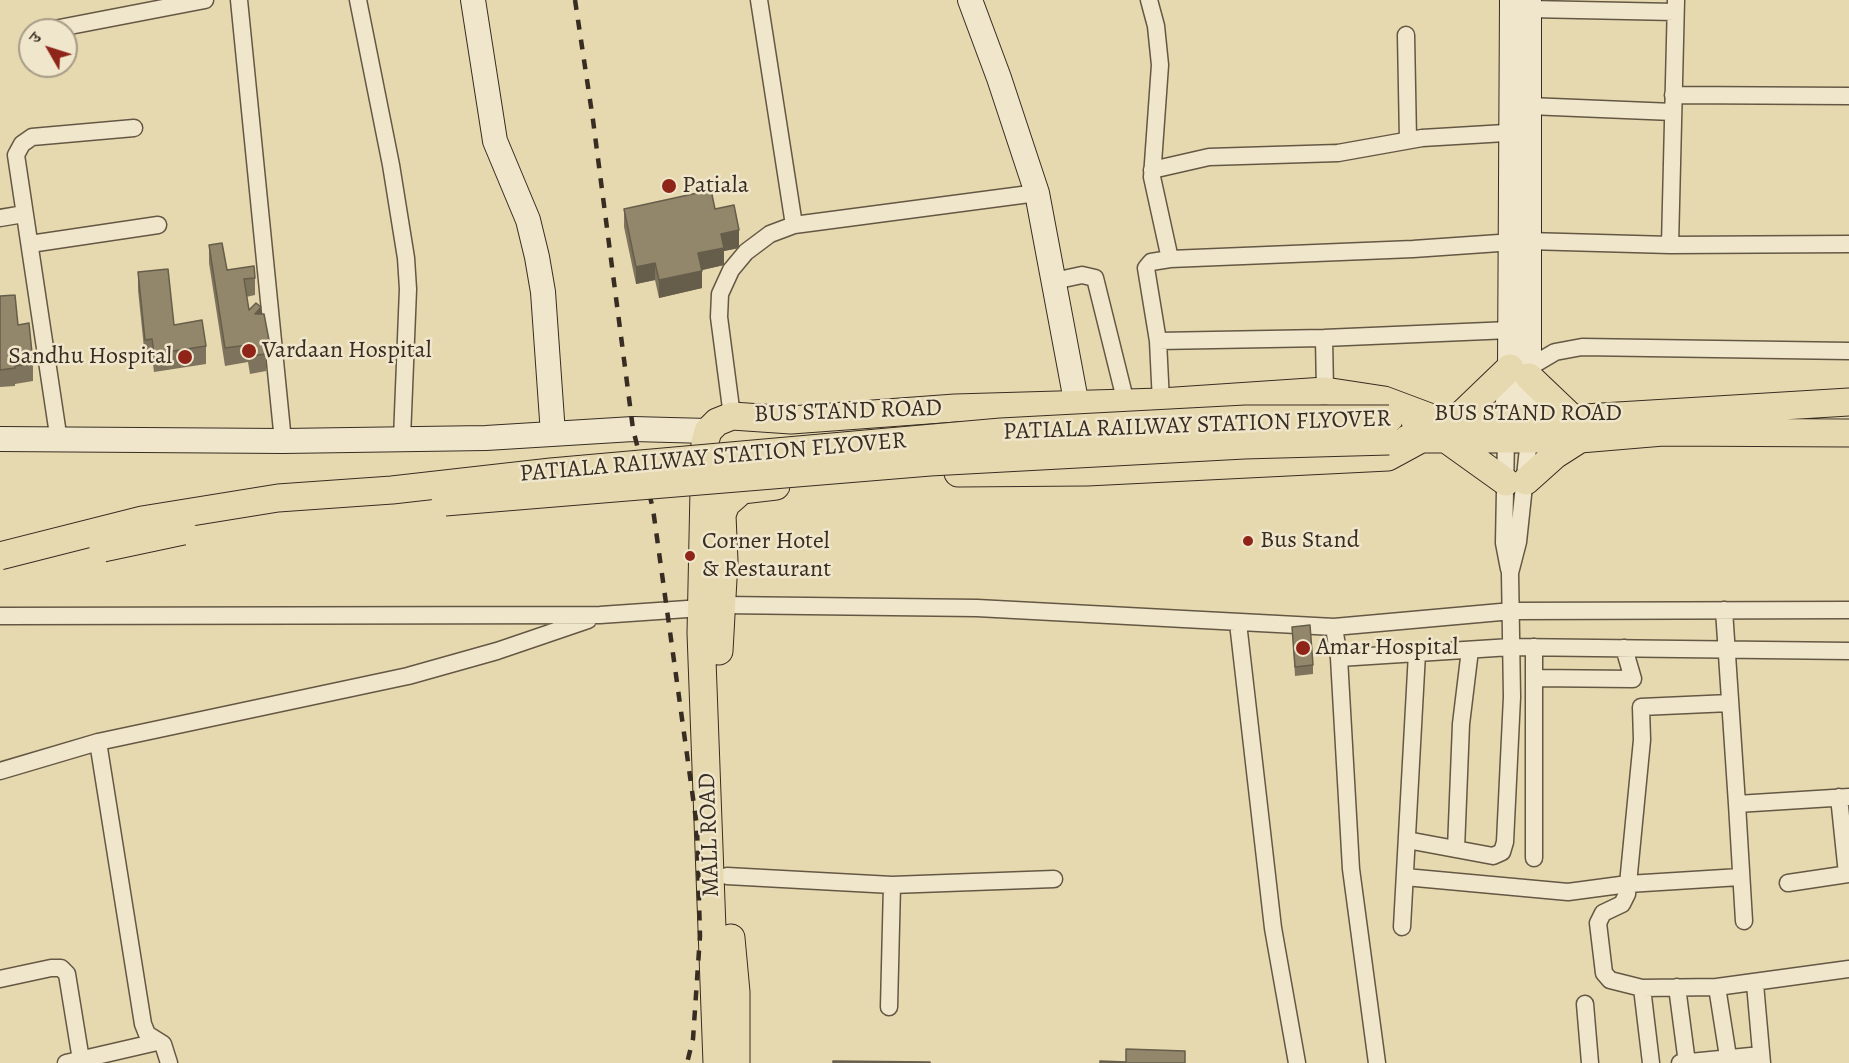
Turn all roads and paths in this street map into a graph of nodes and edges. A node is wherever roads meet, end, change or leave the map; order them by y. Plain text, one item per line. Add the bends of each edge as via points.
1 (205, 0) edge
2 (239, 0) edge
3 (358, 0) edge
4 (473, 0) edge
5 (759, 0) edge
6 (970, 0) edge
7 (1149, 0) edge
8 (1524, 3) edge
9 (1676, 6) edge
10 (78, 24) edge
11 (1406, 34) dead end
12 (1673, 95) junction
13 (1849, 96) edge
14 (1529, 106) junction
15 (1673, 112) junction
16 (134, 128) dead end
17 (1520, 132) junction
18 (1408, 140) junction
19 (1152, 170) junction
20 (1037, 193) junction
21 (24, 214) junction
22 (0, 218) edge
23 (158, 225) dead end
24 (794, 225) junction
25 (1520, 241) junction
26 (30, 244) junction
27 (1849, 244) edge
28 (1670, 245) junction
29 (1170, 259) junction
30 (1054, 281) junction
31 (1510, 330) junction
32 (1324, 338) junction
33 (1158, 341) junction
34 (1849, 351) edge
35 (1522, 371) junction
36 (1325, 391) junction
37 (1161, 402) junction
38 (1849, 402) edge
39 (1125, 403) junction
40 (1077, 405) junction
41 (732, 416) junction
42 (1440, 428) junction
43 (1518, 428) junction
44 (1576, 428) junction
45 (1389, 430) junction
46 (708, 431) junction
47 (1849, 433) edge
48 (553, 434) junction
49 (402, 438) junction
50 (0, 439) edge
51 (59, 441) junction
52 (283, 441) junction
53 (1087, 472) junction
54 (1516, 482) junction
55 (0, 556) edge
56 (0, 574) edge
57 (712, 606) junction
58 (1724, 610) junction
59 (1849, 610) edge
60 (1512, 611) junction
61 (600, 615) junction
62 (0, 616) edge
63 (1238, 623) junction
64 (1334, 627) junction
65 (719, 640) joint
66 (1511, 647) junction
67 (1534, 647) junction
68 (1624, 648) junction
69 (1726, 648) junction
70 (1470, 650) junction
71 (1849, 651) edge
72 (1417, 653) junction
73 (1339, 658) junction
74 (1534, 678) junction
75 (1730, 703) junction
76 (98, 742) junction
77 (0, 771) edge
78 (1844, 797) edge
79 (1737, 804) junction
80 (1407, 840) junction
81 (1456, 849) junction
82 (1534, 858) dead end
83 (1848, 874) edge
84 (727, 876) junction
85 (1405, 877) junction
86 (1740, 877) junction
87 (1054, 879) dead end
88 (1788, 883) dead end
89 (1628, 884) junction
90 (892, 885) junction
91 (1744, 921) dead end
92 (1402, 927) dead end
93 (1849, 969) edge
94 (0, 979) edge
95 (1755, 984) junction
96 (1677, 987) junction
97 (1717, 987) junction
98 (1642, 988) junction
99 (1585, 1004) dead end
100 (889, 1007) dead end
101 (157, 1042) junction
102 (1762, 1059) edge
103 (1728, 1060) edge
104 (74, 1061) edge
105 (169, 1063) edge
106 (717, 1063) edge
107 (736, 1063) edge
108 (1297, 1063) edge
109 (1377, 1063) edge
110 (1590, 1063) edge
111 (1651, 1063) edge
112 (1680, 1063) edge
113 (1687, 1063) edge

1 - 10 street
2 - 52 street
3 - 49 street via 406,258
4 - 48 street via 495,141 528,220 537,257
5 - 24 street
6 - 20 street
7 - 19 street via 1160,65
8 - 9 street
8 - 14 street
8 - 17 street
9 - 12 street
11 - 18 street
12 - 13 street
12 - 15 street
14 - 15 street
14 - 17 street
15 - 28 street
16 - 21 street via 32,137 21,144 16,155
17 - 18 street
17 - 25 street
18 - 19 street via 1338,153 1209,157
19 - 29 street
20 - 24 street
20 - 30 street
21 - 22 street
21 - 26 street
23 - 26 street
24 - 41 street via 770,234 746,252 731,270 720,294 719,317
25 - 28 street
25 - 29 street
25 - 31 street
25 - 35 street
26 - 51 street
27 - 28 street
29 - 33 street via 1151,261 1146,266
30 - 39 street via 1082,275 1095,278
30 - 40 street
31 - 32 street
31 - 35 street
32 - 33 street
32 - 36 street
33 - 37 street
34 - 35 street via 1582,346 1555,352
35 - 42 main road
35 - 43 street
35 - 44 main road
36 - 37 main road, BUS STAND ROAD
36 - 42 main road, BUS STAND ROAD via 1384,400
37 - 39 main road, BUS STAND ROAD
38 - 44 main road, BUS STAND ROAD
39 - 40 main road, BUS STAND ROAD
40 - 41 main road, BUS STAND ROAD via 955,408 791,420
40 - 53 street
41 - 46 main road, BUS STAND ROAD
42 - 43 main road, BUS STAND ROAD
42 - 45 main road, PATIALA RAILWAY STATION FLYOVER
42 - 53 main road, BUS STAND ROAD via 1388,457
42 - 54 main road
43 - 44 main road, BUS STAND ROAD
43 - 54 street
43 - 54 street
44 - 47 main road, BUS STAND ROAD
44 - 54 main road via 1555,455
45 - 55 main road, PATIALA RAILWAY STATION FLYOVER, bridge via 1246,419 1000,432 551,472 278,498 142,520
45 - 56 main road, PATIALA RAILWAY STATION FLYOVER, bridge via 1244,445 930,462 301,513 149,538
46 - 48 street via 633,429
46 - 57 main road, BUS STAND ROAD via 705,442
48 - 49 street
49 - 52 street
50 - 51 street
51 - 52 street
53 - 57 main road, BUS STAND ROAD via 961,472 741,490 726,504 722,515
54 - 60 street via 1504,543
57 - 61 street
57 - 63 street via 977,608
57 - 65 main road, BUS STAND ROAD
57 - 106 main road, MALL ROAD via 702,693
58 - 59 street
58 - 60 street
58 - 69 street
60 - 64 street
60 - 66 street
61 - 62 street
61 - 76 street via 497,651 408,676
63 - 64 street
63 - 108 street via 1273,928
64 - 73 street
65 - 84 main road, MALL ROAD
66 - 67 street
66 - 70 street
66 - 81 street via 1505,842 1502,852 1493,856
67 - 68 street
67 - 74 street
68 - 69 street
68 - 74 street via 1633,679
69 - 71 street
69 - 75 street
70 - 72 street
70 - 81 street via 1461,724
72 - 73 street
72 - 80 street
73 - 109 street via 1351,869
74 - 82 street
75 - 79 street
75 - 89 street via 1641,707 1642,740
76 - 77 street
76 - 101 street via 143,1024
78 - 79 street
78 - 83 street
79 - 86 street
80 - 81 street
80 - 85 street
83 - 88 street
84 - 90 street
84 - 107 main road, MALL ROAD via 736,992
85 - 89 street via 1550,892
85 - 92 street
86 - 89 street
86 - 91 street
87 - 90 street
89 - 98 street via 1626,900 1607,909 1599,918 1598,931 1607,977
90 - 100 street
93 - 95 street
94 - 104 street via 51,968 61,968 67,974
95 - 97 street
95 - 102 street
96 - 97 street
96 - 98 street
96 - 113 street
97 - 103 street
98 - 111 street
99 - 110 street
101 - 104 street
101 - 105 street via 167,1050
102 - 103 street
103 - 113 street
112 - 113 street

